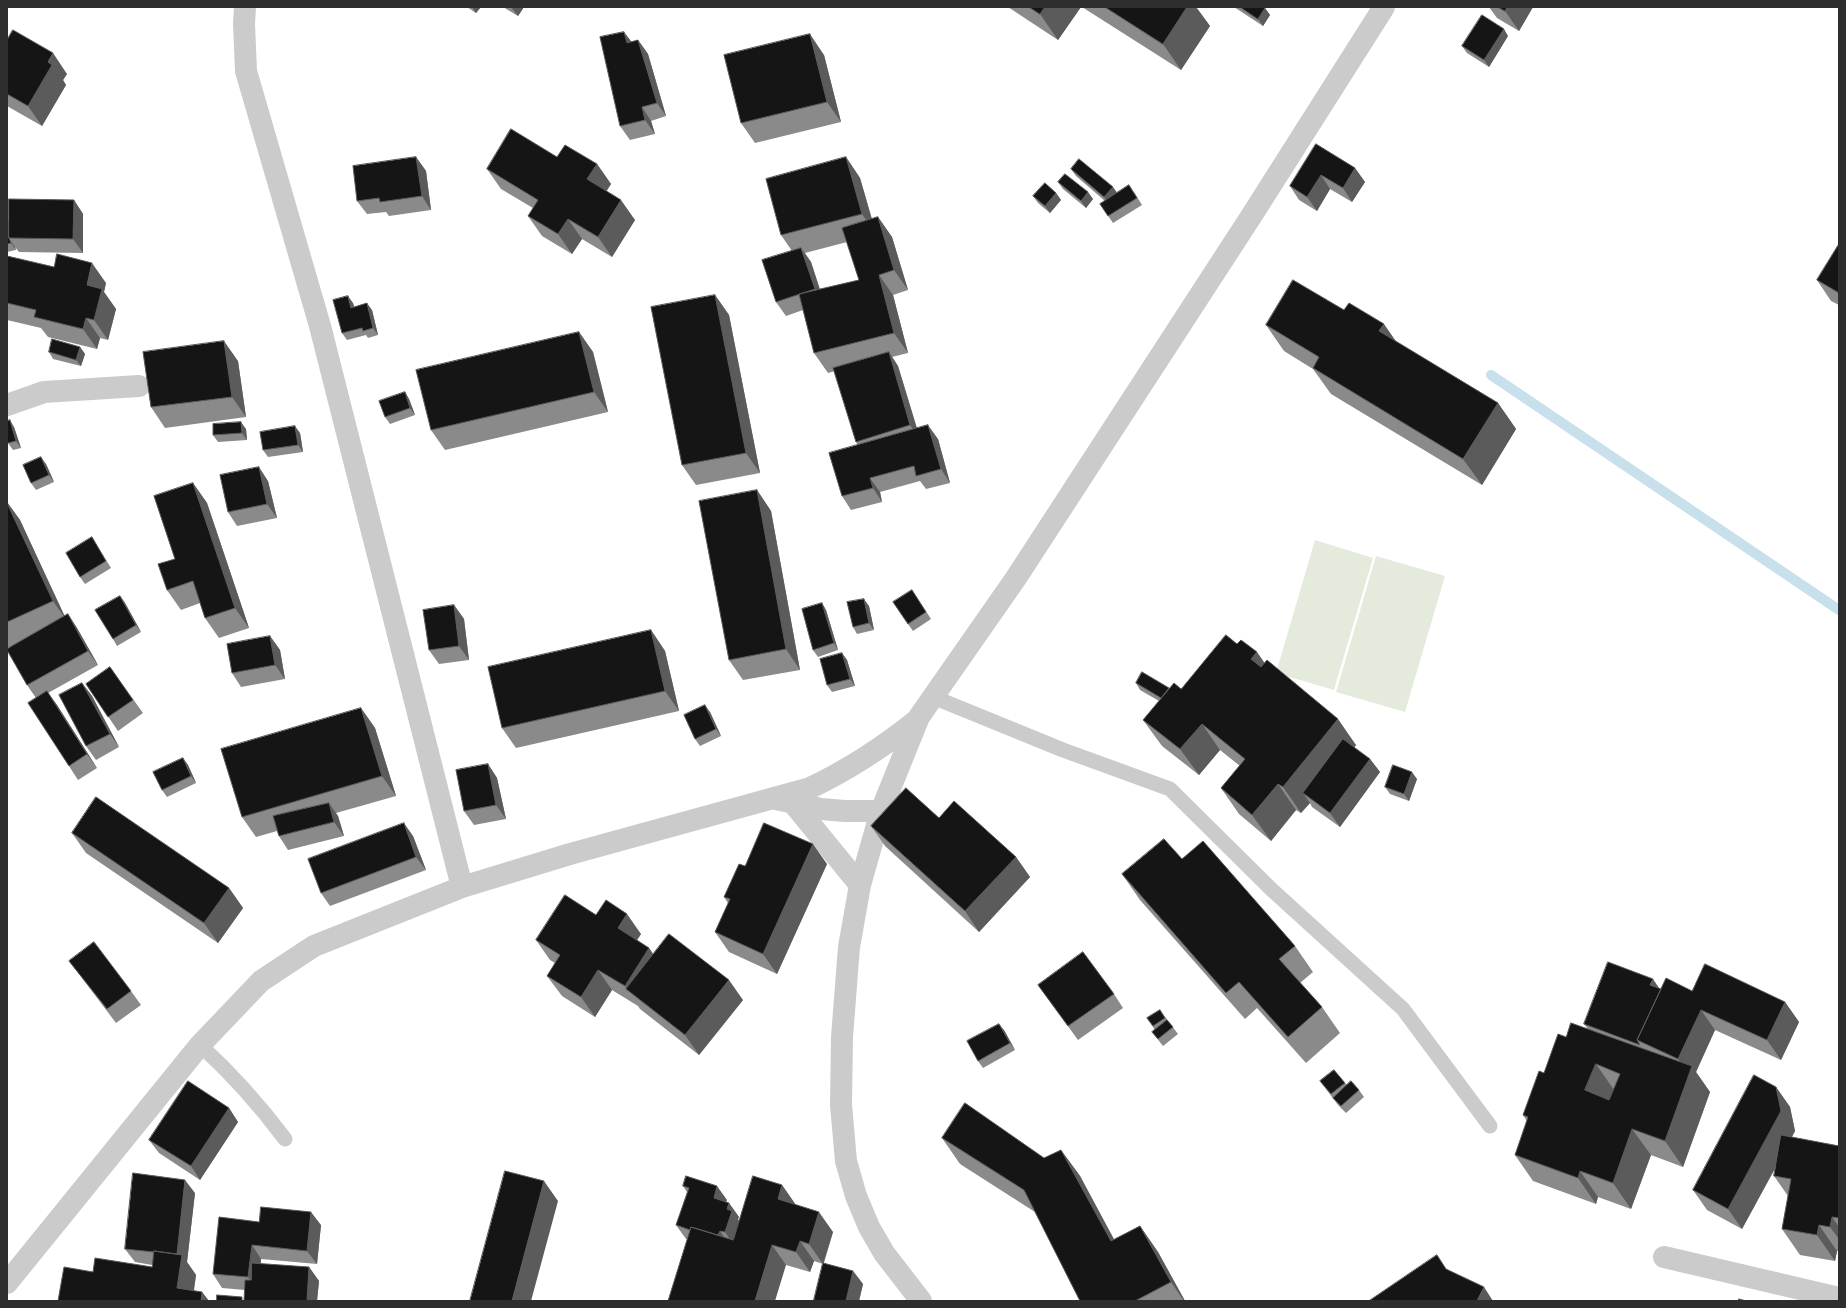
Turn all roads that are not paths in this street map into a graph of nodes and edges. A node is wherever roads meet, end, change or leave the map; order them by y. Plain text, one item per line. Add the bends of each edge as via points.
1 (245, 7) edge
2 (1384, 7) edge
3 (139, 386) dead end
4 (7, 405) edge
5 (934, 697) junction
6 (919, 717) junction
7 (784, 800) junction
8 (881, 811) junction
9 (860, 885) junction
10 (462, 887) junction
11 (200, 1045) junction
12 (1490, 1126) dead end
13 (285, 1139) dead end
14 (1664, 1257) dead end
15 (7, 1283) edge
16 (1839, 1298) edge
17 (921, 1301) edge

1 - 10 street via 246,71 320,326
2 - 5 street via 1016,578
3 - 4 street via 44,392
5 - 6 street
5 - 12 lane via 1063,750 1170,789 1271,890 1403,1009
6 - 7 street via 881,748 844,772
6 - 8 street
7 - 8 street via 837,811
7 - 9 street
7 - 10 street via 570,854
8 - 9 street
9 - 17 street via 849,947 842,1037 841,1104 846,1161 856,1196 869,1227 884,1253
10 - 11 street via 314,946 261,981
11 - 13 lane via 236,1078
11 - 15 street
14 - 16 street

